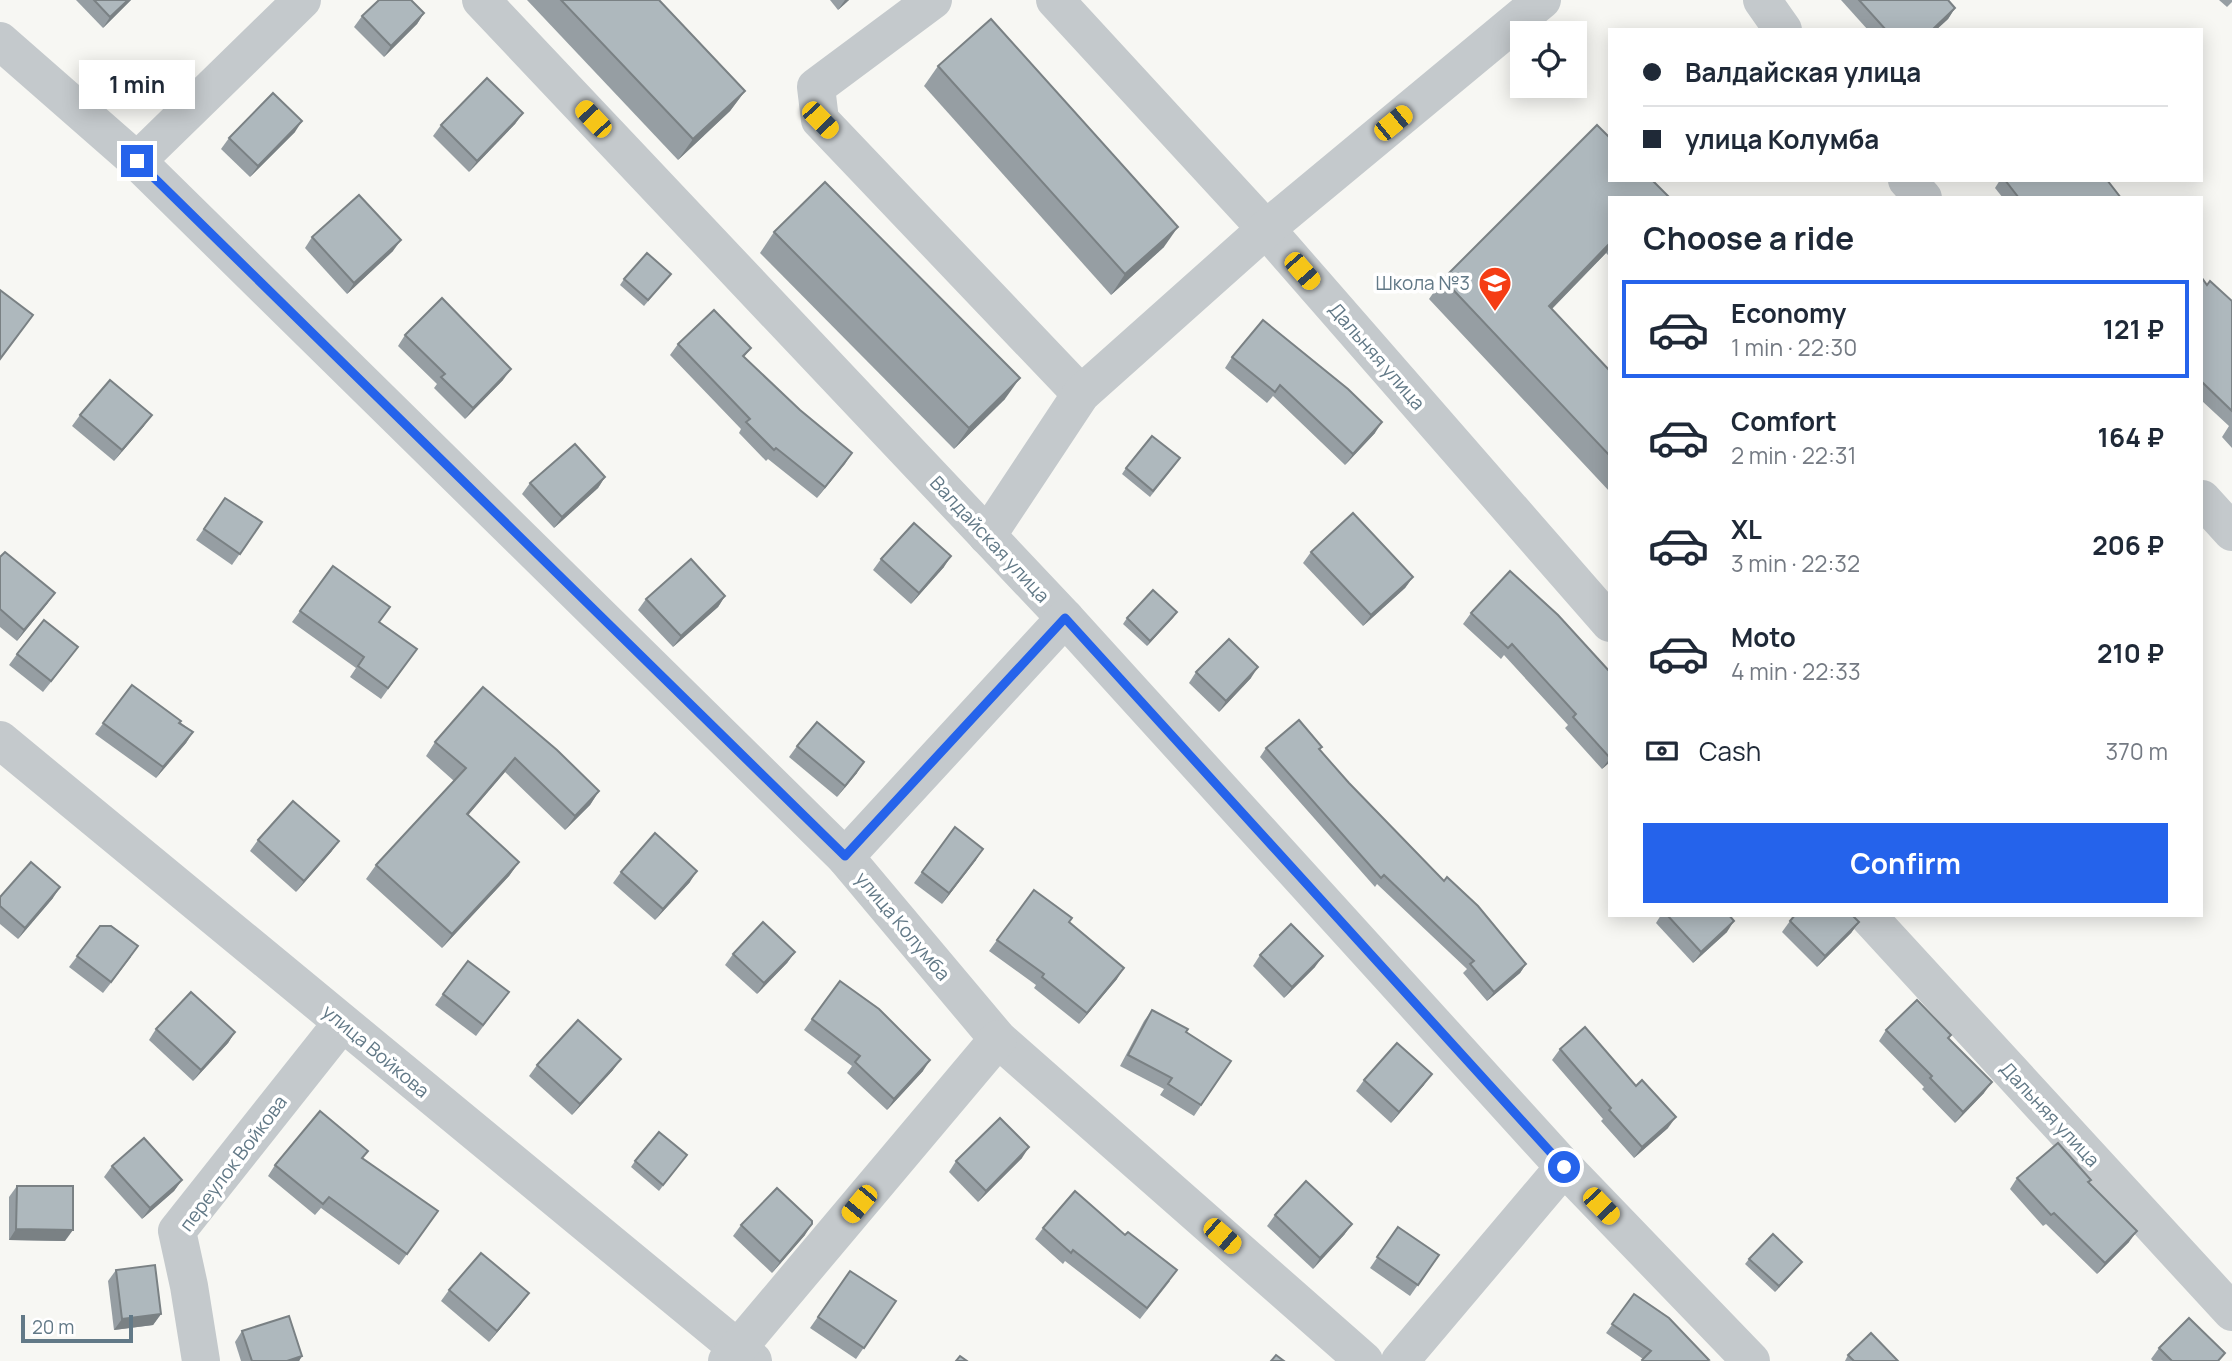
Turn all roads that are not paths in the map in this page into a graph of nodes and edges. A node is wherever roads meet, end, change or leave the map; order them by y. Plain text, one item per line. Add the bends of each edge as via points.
1 (302, 0) edge
2 (481, 0) edge
3 (933, 0) edge
4 (1055, 0) edge
5 (1542, 0) edge
6 (1762, 0) edge
7 (1782, 28) edge
8 (0, 41) edge
9 (137, 161) junction
10 (1909, 182) edge
11 (1921, 196) edge
12 (1266, 229) junction
13 (1081, 394) junction
14 (2203, 500) edge
15 (2232, 532) edge
16 (987, 536) junction
17 (1065, 618) junction
18 (1608, 621) edge
19 (0, 740) edge
20 (845, 856) junction
21 (1869, 917) edge
22 (342, 1023) junction
23 (998, 1039) junction
24 (1564, 1167) junction
25 (2232, 1312) edge
26 (739, 1357) edge
27 (201, 1361) edge
28 (1364, 1361) edge
29 (1400, 1361) edge
30 (1751, 1361) edge

1 - 9 street
2 - 16 street, Валдайская улица
3 - 13 street via 816,87 820,120
4 - 12 street, Дальняя улица
5 - 12 street
6 - 7 street
8 - 9 street, улица Колумба
9 - 20 street, улица Колумба
10 - 11 street
12 - 13 street
12 - 18 street, Дальняя улица
13 - 16 street
14 - 15 street
16 - 17 street, Валдайская улица
17 - 20 street
17 - 24 street, Валдайская улица
19 - 22 street, улица Войкова
20 - 23 street, улица Колумба
21 - 25 street, Дальняя улица
22 - 26 street, улица Войкова
22 - 27 street, переулок Войкова via 177,1231
23 - 26 street
23 - 28 street, улица Колумба
24 - 29 street
24 - 30 street, Валдайская улица

